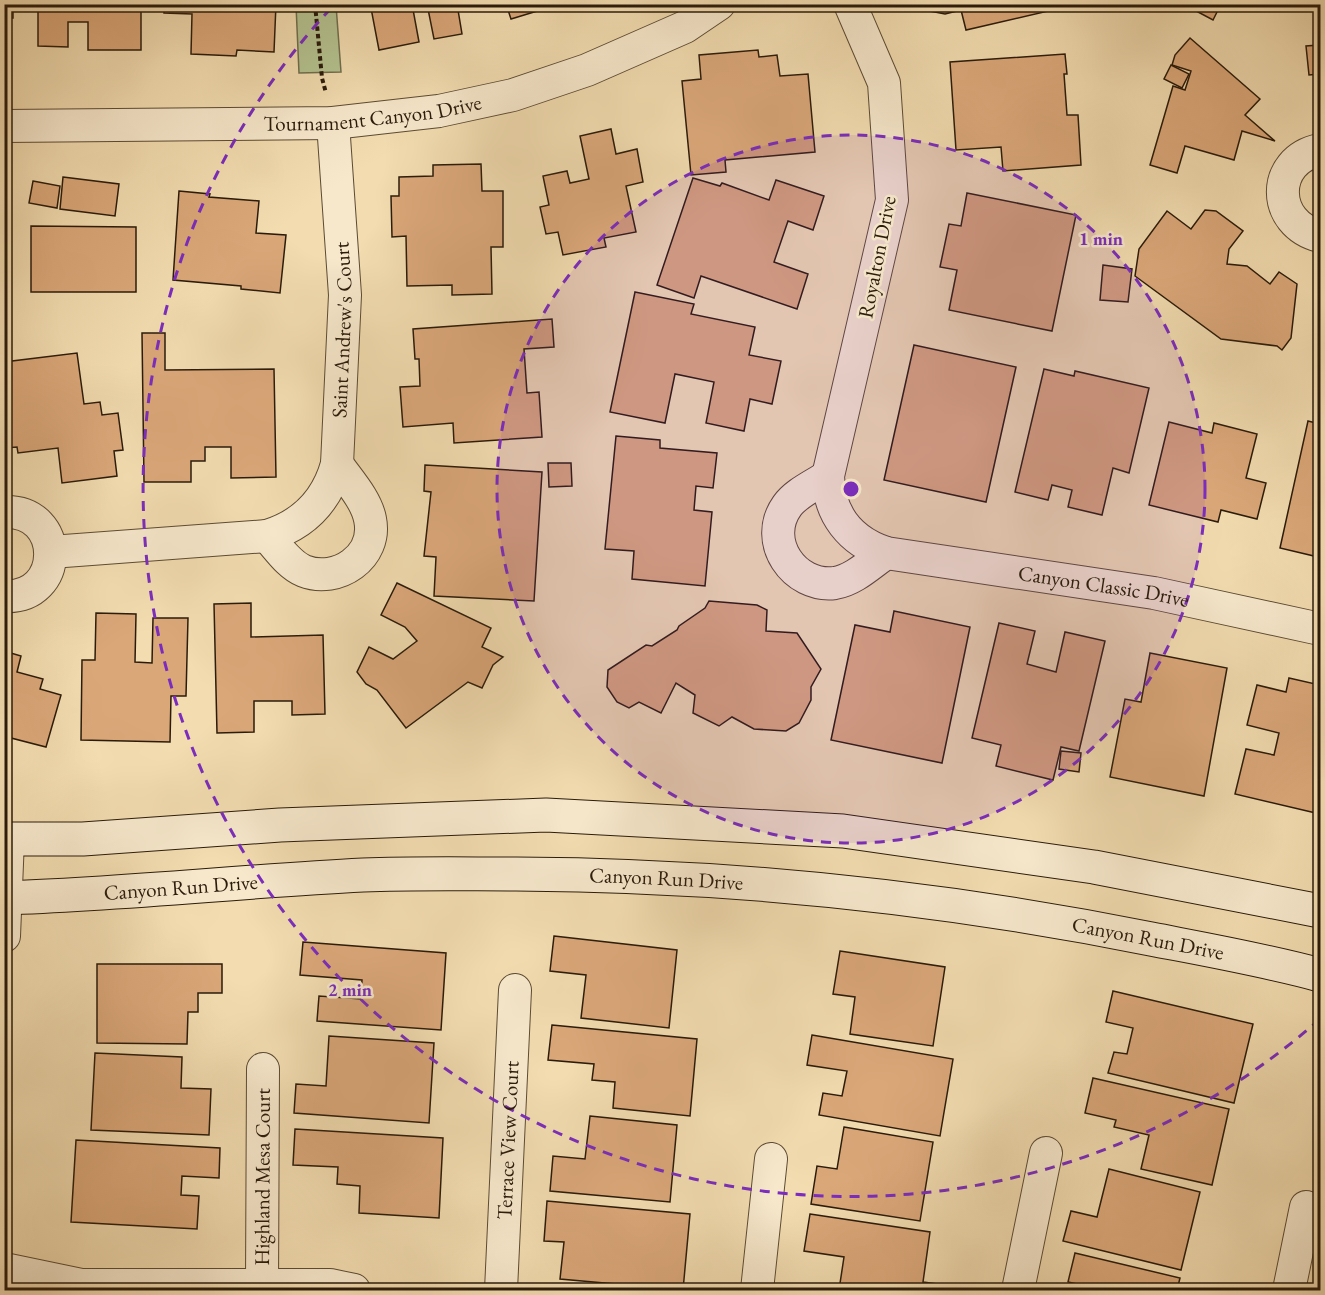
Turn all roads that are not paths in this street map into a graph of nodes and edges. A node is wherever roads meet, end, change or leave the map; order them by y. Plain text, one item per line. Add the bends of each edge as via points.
1 (719, 4) edge
2 (850, 4) edge
3 (333, 123) junction
4 (4, 126) edge
5 (1320, 150) edge
6 (1320, 236) edge
7 (337, 464) junction
8 (828, 476) junction
9 (4, 512) edge
10 (844, 525) joint
11 (267, 536) junction
12 (51, 552) junction
13 (886, 553) junction
14 (4, 596) edge
15 (1320, 629) edge
16 (6, 839) edge
17 (5, 898) edge
18 (1320, 911) edge
19 (4, 936) edge
20 (1320, 975) edge
21 (515, 990) dead end
22 (263, 1069) dead end
23 (1046, 1153) dead end
24 (771, 1159) dead end
25 (1306, 1207) dead end
26 (4, 1269) edge
27 (262, 1286) junction
28 (354, 1290) edge
29 (501, 1290) edge
30 (757, 1290) edge
31 (1018, 1290) edge
32 (1289, 1290) edge

1 - 3 street, Tournament Canyon Drive via 685,27 586,70 513,95 439,111
2 - 8 street, Royalton Drive via 884,83 892,200
3 - 4 street, Tournament Canyon Drive
3 - 7 street, Saint Andrew's Court via 345,295
5 - 6 street via 1293,166 1285,180 1283,197 1292,221
7 - 11 street, Saint Andrew's Court via 326,493 313,510 287,529
7 - 11 street via 370,517 369,540 358,560 333,574 310,573 290,562
8 - 10 street, Royalton Drive via 831,502
8 - 13 street via 784,510 778,539 787,562 804,577 833,583 851,578
9 - 12 street via 24,515 38,523
10 - 13 street, Canyon Classic Drive via 863,543
11 - 12 street, Saint Andrew's Court
12 - 14 street via 49,569 40,583 19,595
13 - 15 street, Canyon Classic Drive via 1154,593
16 - 17 street
16 - 18 street via 83,839 280,825 558,815 843,831 1094,867
17 - 19 street
17 - 20 street, Canyon Run Drive via 364,875 667,878 943,903 1098,928
21 - 29 street, Terrace View Court
22 - 27 street, Highland Mesa Court
23 - 31 street
24 - 30 street
25 - 32 street
26 - 27 street via 81,1285
27 - 28 street via 330,1285

